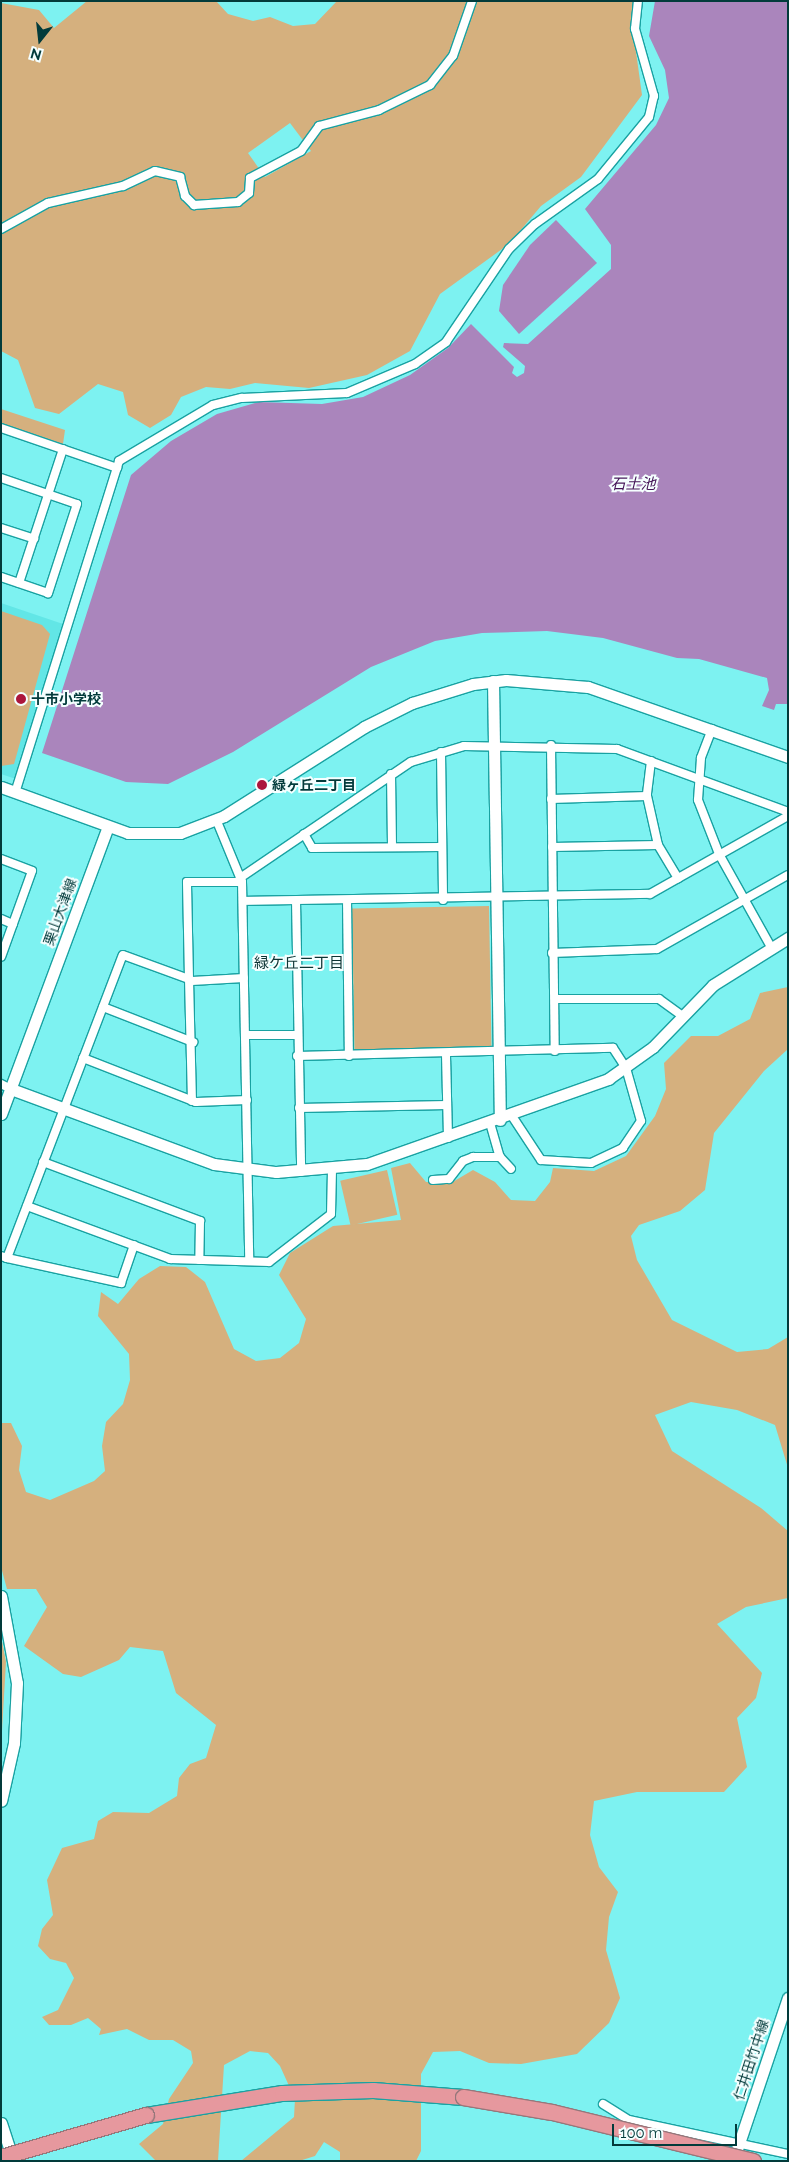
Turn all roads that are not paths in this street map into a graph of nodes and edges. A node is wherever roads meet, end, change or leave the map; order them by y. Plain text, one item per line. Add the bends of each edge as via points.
1 (472, 1) edge
2 (638, 1) edge
3 (1, 229) edge
4 (1, 428) edge
5 (63, 449) junction
6 (117, 468) junction
7 (1, 478) edge
8 (48, 494) junction
9 (1, 528) edge
10 (34, 538) junction
11 (1, 577) edge
12 (19, 583) junction
13 (493, 681) junction
14 (712, 730) junction
15 (551, 745) junction
16 (495, 746) junction
17 (441, 752) junction
18 (788, 756) edge
19 (651, 761) junction
20 (391, 774) junction
21 (698, 778) junction
22 (1, 787) edge
23 (15, 793) junction
24 (647, 796) junction
25 (552, 799) junction
26 (788, 812) edge
27 (788, 816) edge
28 (216, 819) junction
29 (108, 827) junction
30 (304, 834) junction
31 (658, 845) junction
32 (552, 846) junction
33 (442, 847) junction
34 (392, 848) junction
35 (719, 854) junction
36 (1, 859) edge
37 (788, 875) edge
38 (678, 878) junction
39 (241, 880) junction
40 (552, 896) junction
41 (496, 898) junction
42 (745, 899) junction
43 (347, 900) junction
44 (443, 900) junction
45 (243, 901) junction
46 (296, 901) junction
47 (1, 919) edge
48 (13, 924) junction
49 (788, 938) edge
50 (771, 948) junction
51 (552, 953) junction
52 (1, 957) edge
53 (244, 978) junction
54 (190, 980) junction
55 (556, 999) junction
56 (103, 1006) junction
57 (682, 1016) junction
58 (246, 1035) junction
59 (297, 1035) junction
60 (193, 1042) junction
61 (555, 1051) junction
62 (498, 1054) junction
63 (446, 1055) junction
64 (297, 1056) junction
65 (349, 1056) junction
66 (83, 1058) junction
67 (626, 1068) junction
68 (6, 1086) edge
69 (247, 1100) junction
70 (192, 1101) junction
71 (447, 1105) junction
72 (299, 1108) junction
73 (64, 1110) junction
74 (1, 1114) edge
75 (512, 1116) junction
76 (495, 1122) junction
77 (448, 1139) junction
78 (500, 1157) junction
79 (43, 1162) junction
80 (248, 1169) junction
81 (511, 1169) dead end
82 (332, 1170) junction
83 (301, 1172) junction
84 (433, 1180) dead end
85 (27, 1206) junction
86 (134, 1245) junction
87 (4, 1257) edge
88 (199, 1260) junction
89 (250, 1261) junction
90 (1, 1596) edge
91 (1, 1801) edge
92 (788, 1998) edge
93 (603, 2104) dead end
94 (1, 2123) edge
95 (739, 2146) junction
96 (788, 2154) edge
97 (1, 2157) edge
98 (13, 2161) edge
99 (733, 2161) edge
100 (753, 2161) edge

1 - 3 street via 453,56 430,85 379,110 319,126 301,151 250,178 249,194 238,202 194,204 185,196 180,177 155,171 123,186 48,203
2 - 6 street via 635,29 654,96 649,117 598,179 535,224 509,248 446,342 415,364 347,393 242,398 213,405 120,461
4 - 5 street
5 - 6 street
5 - 8 street
6 - 23 street
7 - 8 street
8 - 10 street
8 - 12 street via 77,504 51,584 48,592
9 - 10 street
10 - 12 street
11 - 12 street
13 - 14 street via 588,687
13 - 16 street
13 - 28 street via 451,689 391,713
14 - 18 street
14 - 21 street
15 - 16 street
15 - 19 street via 617,749
15 - 25 street
16 - 17 street
16 - 41 street
17 - 20 street
17 - 33 street
19 - 21 street
19 - 24 street
20 - 30 street
20 - 34 street
21 - 26 street
21 - 35 street via 698,800
22 - 23 street
23 - 29 street
24 - 25 street
24 - 31 street
25 - 32 street
27 - 35 street
28 - 29 street via 165,836
28 - 39 street
29 - 68 street, 栗山大津線
30 - 34 street via 312,848
30 - 39 street
31 - 32 street
31 - 38 street
32 - 40 street
33 - 34 street
33 - 44 street
35 - 38 street
35 - 42 street
36 - 48 street via 32,870
37 - 42 street
38 - 40 street via 650,894
39 - 45 street
39 - 54 street via 187,882
40 - 41 street
40 - 51 street
41 - 44 street
41 - 62 street
42 - 50 street
42 - 51 street via 657,949
43 - 44 street
43 - 46 street
43 - 65 street
45 - 46 street
45 - 53 street
46 - 59 street
47 - 48 street
48 - 52 street
49 - 50 street
50 - 57 street via 712,986
51 - 55 street
53 - 54 street
53 - 58 street
54 - 56 street via 123,955
54 - 60 street
55 - 57 street via 659,999
55 - 61 street
56 - 60 street
56 - 66 street
57 - 67 street
58 - 59 street
58 - 69 street
59 - 64 street
60 - 70 street
61 - 62 street
61 - 67 street via 612,1048
62 - 63 street
62 - 76 street
63 - 65 street
63 - 71 street
64 - 65 street
64 - 72 street
66 - 70 street
66 - 73 street
67 - 75 street
67 - 75 street via 642,1121 623,1148 591,1163 541,1160
68 - 73 street
68 - 74 street, 栗山大津線
69 - 70 street
69 - 80 street
71 - 72 street
71 - 77 street
72 - 83 street
73 - 79 street
73 - 80 street via 182,1156
75 - 76 street
76 - 77 street
76 - 78 street
77 - 82 street via 398,1156
78 - 81 street
78 - 84 street via 463,1160 449,1179
79 - 85 street
79 - 88 street via 200,1221
80 - 83 street
80 - 89 street
82 - 83 street
82 - 89 street via 331,1214 268,1262
85 - 86 street
85 - 87 street
86 - 87 street via 121,1282
86 - 88 street via 170,1259
88 - 89 street
90 - 91 street via 17,1683 14,1743
92 - 95 street, 仁井田竹中線
93 - 95 street via 629,2120
94 - 98 street
95 - 96 street
95 - 99 street, 仁井田竹中線
97 - 100 highway, bridge via 146,2115 291,2092 373,2090 464,2097 561,2114

